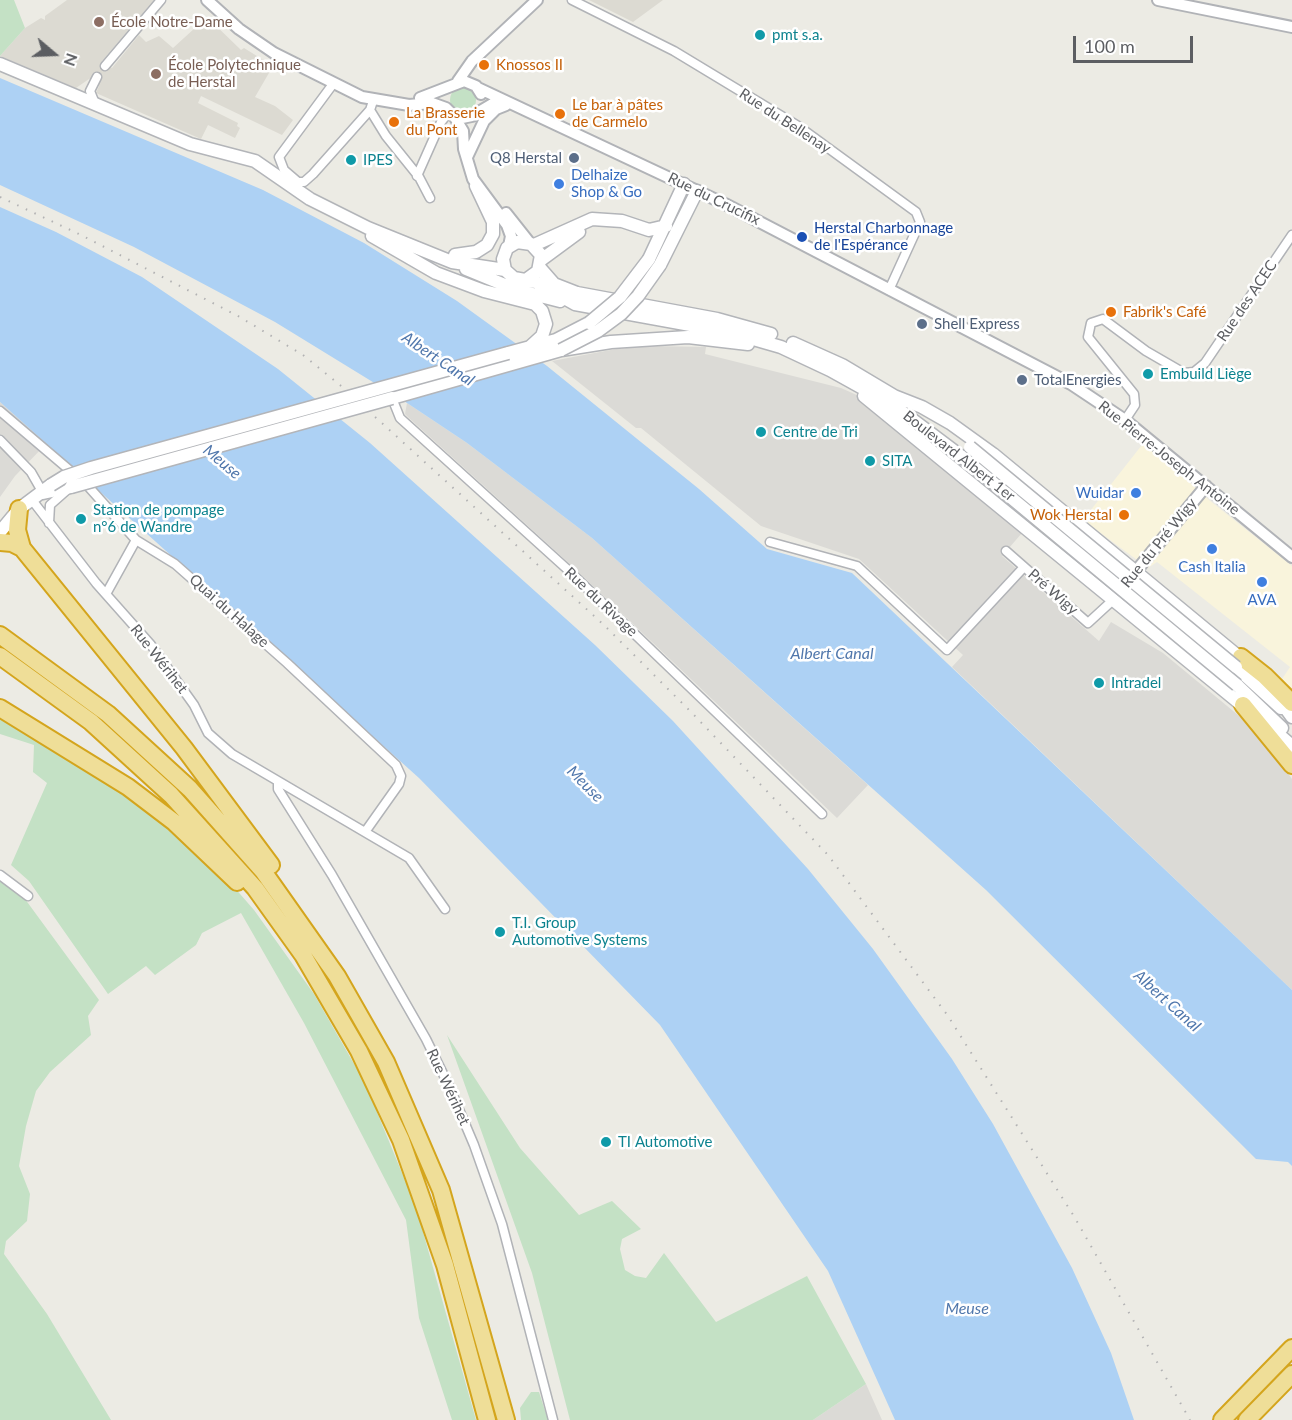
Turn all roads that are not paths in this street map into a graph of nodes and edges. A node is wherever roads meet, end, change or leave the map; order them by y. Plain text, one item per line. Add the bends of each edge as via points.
1 (161, 0) edge
2 (207, 0) edge
3 (537, 0) edge
4 (572, 0) edge
5 (1158, 0) edge
6 (1215, 0) edge
7 (1221, 13) junction
8 (1292, 27) edge
9 (475, 58) junction
10 (0, 64) edge
11 (105, 66) dead end
12 (97, 77) dead end
13 (35, 80) junction
14 (458, 81) junction
15 (333, 84) junction
16 (477, 87) junction
17 (448, 89) junction
18 (94, 101) junction
19 (399, 103) junction
20 (513, 104) junction
21 (372, 105) junction
22 (450, 112) junction
23 (477, 112) junction
24 (129, 118) junction
25 (467, 157) junction
26 (417, 176) junction
27 (684, 184) junction
28 (476, 186) junction
29 (697, 191) junction
30 (430, 198) dead end
31 (493, 206) junction
32 (343, 217) junction
33 (612, 220) junction
34 (666, 226) junction
35 (644, 230) junction
36 (1292, 235) edge
37 (531, 244) junction
38 (506, 251) junction
39 (454, 258) junction
40 (654, 259) junction
41 (541, 264) junction
42 (505, 270) junction
43 (527, 279) junction
44 (889, 290) junction
45 (912, 302) joint
46 (569, 303) junction
47 (531, 346) junction
48 (561, 350) junction
49 (796, 353) junction
50 (830, 370) junction
51 (390, 392) junction
52 (894, 396) junction
53 (0, 411) edge
54 (1125, 420) junction
55 (0, 440) edge
56 (966, 452) junction
57 (1206, 486) junction
58 (42, 496) junction
59 (49, 524) junction
60 (0, 534) edge
61 (136, 540) junction
62 (770, 542) dead end
63 (22, 548) junction
64 (1006, 551) dead end
65 (1292, 557) edge
66 (1024, 567) junction
67 (1136, 571) junction
68 (106, 594) junction
69 (1113, 600) junction
70 (0, 635) edge
71 (0, 656) edge
72 (1238, 662) junction
73 (1292, 703) edge
74 (1242, 705) junction
75 (0, 708) edge
76 (1292, 718) edge
77 (1292, 741) edge
78 (1292, 746) edge
79 (1292, 765) edge
80 (278, 783) junction
81 (822, 814) dead end
82 (365, 832) junction
83 (0, 875) edge
84 (28, 896) dead end
85 (445, 909) dead end
86 (285, 929) junction
87 (311, 936) junction
88 (1292, 1348) edge
89 (1292, 1374) edge
90 (504, 1414) edge
91 (487, 1420) edge
92 (553, 1420) edge
93 (1222, 1420) edge
94 (1247, 1420) edge

1 - 11 street
2 - 15 street via 263,47
3 - 9 street
4 - 44 street, Rue du Bellenay via 634,29 788,120 916,212 920,222
5 - 7 street
6 - 7 street
7 - 8 street
9 - 14 street
9 - 16 street
10 - 13 main road, Boulevard Albert 1er
12 - 18 street via 90,91
13 - 18 main road, Boulevard Albert 1er
13 - 24 main road, Boulevard Albert 1er via 89,106
14 - 16 street
14 - 17 street
15 - 21 street
15 - 21 street via 283,149 279,161 290,176 304,182
16 - 20 street, Rue du Crucifix
16 - 23 street via 482,99
17 - 19 street
17 - 22 street via 444,100
18 - 24 main road, Boulevard Albert 1er
19 - 21 street
19 - 22 street via 432,103
20 - 23 street via 494,102
20 - 25 street via 490,113
20 - 27 street, Rue du Crucifix
21 - 26 street via 386,136
22 - 23 street via 467,118
22 - 25 street via 462,131
22 - 26 street via 441,122
23 - 25 street
24 - 32 main road, Boulevard Albert 1er via 201,147 255,161
25 - 28 street
26 - 30 street
27 - 29 street, Rue du Crucifix
27 - 34 main road
28 - 31 street
28 - 39 main road via 493,222 493,234 487,245 476,252
29 - 40 main road
29 - 44 street, Rue du Crucifix
31 - 37 street via 510,217
31 - 38 street via 510,231
32 - 39 main road, Boulevard Albert 1er via 409,236
32 - 47 main road via 436,273 535,304 546,324 542,336
33 - 35 main road
33 - 37 main road via 592,219
33 - 41 main road via 585,228
34 - 35 main road
34 - 40 main road
35 - 40 main road
36 - 54 street, Rue des ACEC via 1205,363 1194,372 1184,373 1103,320 1091,323 1088,337 1134,394 1135,405
37 - 38 main road, Boulevard Albert 1er via 517,242
37 - 41 main road, Boulevard Albert 1er
38 - 39 main road, Boulevard Albert 1er via 477,260
38 - 42 main road
39 - 42 main road, Boulevard Albert 1er
39 - 46 main road via 507,286
40 - 47 main road, bridge via 596,318 570,335
40 - 48 main road, bridge via 638,296 621,314
41 - 43 main road
41 - 52 main road, Boulevard Albert 1er via 554,284 577,293 717,319 776,336 842,365
42 - 43 main road, Boulevard Albert 1er via 514,278
43 - 46 main road, Boulevard Albert 1er
44 - 45 street, Rue du Crucifix
45 - 54 street, Rue Pierre-Joseph Antoine via 1060,378
46 - 49 main road, Boulevard Albert 1er via 737,334
47 - 51 main road, bridge
48 - 49 main road via 655,338 724,340
48 - 51 main road
49 - 50 main road, Boulevard Albert 1er
50 - 56 main road, Boulevard Albert 1er
50 - 69 main road
51 - 58 main road, bridge
51 - 58 main road, bridge via 91,468 64,477
51 - 81 street, Rue du Rivage via 400,418 567,569
52 - 56 main road, Boulevard Albert 1er
52 - 67 main road via 922,407 971,438
53 - 61 street, Quai du Halage via 87,485
54 - 57 street, Rue Pierre-Joseph Antoine
55 - 58 street, Rue Wérihet via 31,472
56 - 72 main road, Boulevard Albert 1er, bridge
56 - 77 main road, Boulevard Albert 1er, bridge via 1237,685
57 - 65 street, Rue Pierre-Joseph Antoine
57 - 67 street, Rue du Pré Wigy
58 - 59 street, Rue Wérihet
58 - 59 street
58 - 60 main road
58 - 63 highway via 17,530
59 - 68 street, Rue Wérihet
60 - 63 highway
61 - 68 street
61 - 82 street, Quai du Halage via 176,564 396,765 401,776 399,784
62 - 66 street, Pré Wigy via 857,566 947,650
63 - 87 highway via 222,798 297,903
64 - 66 street
66 - 69 street, Pré Wigy via 1088,623
67 - 69 street, Rue du Pré Wigy
67 - 72 main road
68 - 80 street, Rue Wérihet via 151,645 194,705 208,733 232,754
69 - 74 main road
70 - 87 highway via 80,691 163,762 242,845
71 - 86 highway via 73,708 146,770 216,843
72 - 73 highway via 1265,676
72 - 76 main road, Boulevard Albert 1er
74 - 78 main road
74 - 79 highway
75 - 86 highway via 160,811
80 - 82 street, Rue Wérihet
80 - 92 street, Rue Wérihet via 426,1040 453,1095 502,1224
82 - 85 street, Rue Wérihet via 409,858
83 - 84 street
86 - 91 highway via 359,1051 401,1140 445,1265
87 - 90 highway via 378,1047 431,1163 457,1239
88 - 93 highway
89 - 94 highway

